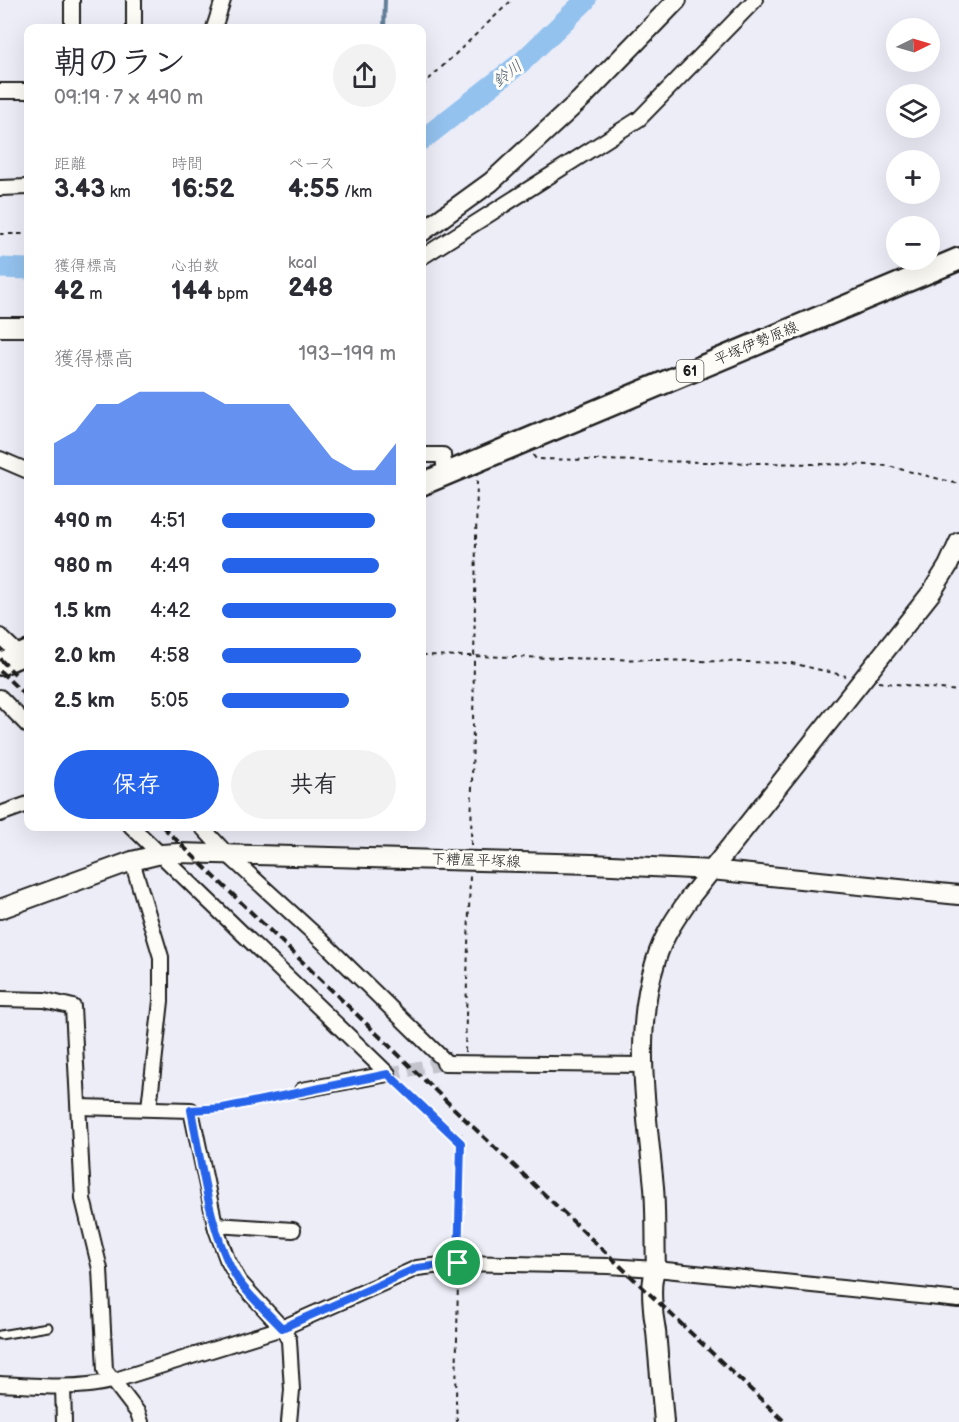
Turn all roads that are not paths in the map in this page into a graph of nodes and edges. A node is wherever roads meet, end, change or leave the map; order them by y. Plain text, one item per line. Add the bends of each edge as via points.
1 (72, 0) edge
2 (134, 0) edge
3 (223, 0) edge
4 (677, 0) edge
5 (755, 0) edge
6 (72, 24) edge
7 (134, 24) edge
8 (215, 24) edge
9 (0, 91) edge
10 (24, 91) edge
11 (24, 187) edge
12 (0, 188) edge
13 (426, 229) edge
14 (426, 254) edge
15 (959, 259) edge
16 (0, 327) edge
17 (24, 327) edge
18 (426, 455) edge
19 (0, 459) edge
20 (24, 469) edge
21 (445, 474) junction
22 (426, 482) edge
23 (959, 542) edge
24 (0, 636) edge
25 (24, 655) edge
26 (24, 658) edge
27 (0, 664) edge
28 (0, 698) edge
29 (24, 722) edge
30 (24, 805) edge
31 (0, 814) edge
32 (136, 831) edge
33 (206, 831) edge
34 (226, 853) junction
35 (161, 854) junction
36 (132, 861) junction
37 (711, 870) junction
38 (959, 895) edge
39 (0, 909) edge
40 (0, 999) edge
41 (643, 1065) junction
42 (302, 1090) road end
43 (78, 1107) junction
44 (149, 1108) junction
45 (215, 1225) junction
46 (293, 1230) dead end
47 (656, 1269) junction
48 (959, 1300) edge
49 (48, 1327) dead end
50 (282, 1328) junction
51 (0, 1335) edge
52 (112, 1381) junction
53 (0, 1384) edge
54 (63, 1387) junction
55 (64, 1422) edge
56 (141, 1422) edge
57 (289, 1422) edge
58 (664, 1422) edge

1 - 6 street
2 - 7 street
3 - 8 street
4 - 13 street via 581,99 499,175
5 - 14 street via 639,119
9 - 10 street
11 - 12 street
15 - 21 main road, 平塚伊勢原線 / 61
16 - 17 street
18 - 21 street via 443,455
19 - 20 street
21 - 22 main road, 平塚伊勢原線 / 61
23 - 37 street via 931,593
24 - 25 street
26 - 27 main road
28 - 29 street
30 - 31 street
32 - 35 street
33 - 34 street
34 - 35 street, 下糟屋平塚線
34 - 37 street, 下糟屋平塚線
34 - 41 street via 446,1063
35 - 36 street, 下糟屋平塚線
35 - 42 street via 388,1074
36 - 39 street, 下糟屋平塚線
36 - 44 street via 161,957 161,1001
37 - 38 street, 下糟屋平塚線
37 - 41 street via 669,928 656,958 645,1014
40 - 43 street via 45,1000 73,1007
41 - 47 street via 654,1189
43 - 44 street
43 - 52 street via 83,1199 100,1269 105,1370
44 - 45 street via 191,1110
45 - 46 street
45 - 50 street via 239,1281
47 - 48 street
47 - 50 street via 458,1263 417,1268
47 - 58 street via 660,1275 662,1320 656,1331
49 - 51 lane
50 - 52 street
50 - 57 street via 289,1340
52 - 54 street
52 - 56 street
53 - 54 street
54 - 55 street

